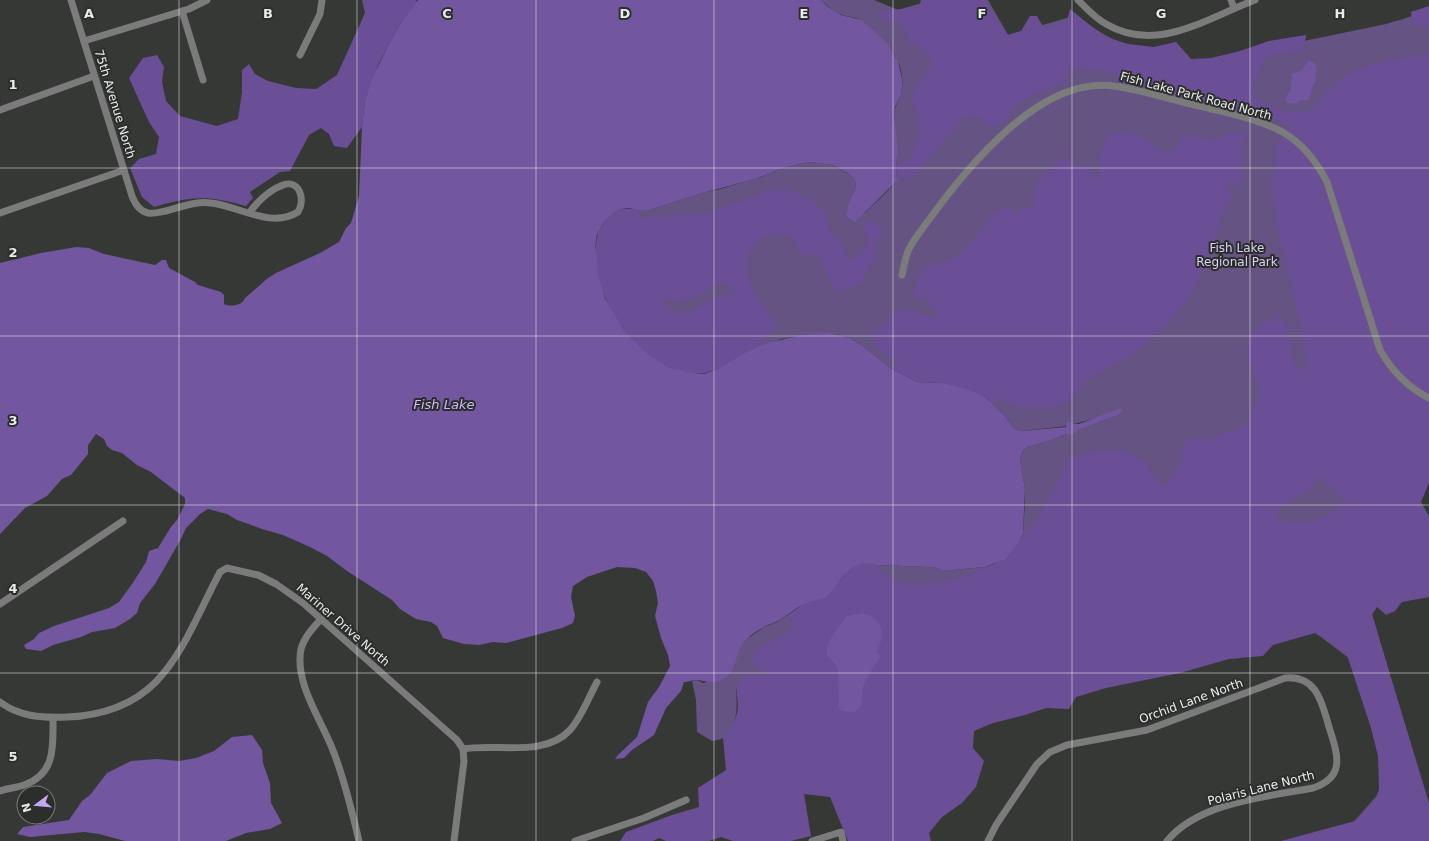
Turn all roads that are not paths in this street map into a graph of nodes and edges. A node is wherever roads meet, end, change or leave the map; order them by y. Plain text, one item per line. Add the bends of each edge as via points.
1 (71, 0) edge
2 (208, 0) edge
3 (322, 0) edge
4 (1078, 0) edge
5 (1231, 0) edge
6 (1255, 0) edge
7 (1234, 8) junction
8 (182, 11) junction
9 (84, 41) junction
10 (300, 55) dead end
11 (94, 76) junction
12 (203, 80) dead end
13 (0, 110) edge
14 (124, 170) junction
15 (0, 213) edge
16 (249, 213) junction
17 (902, 275) dead end
18 (1429, 398) edge
19 (123, 522) dead end
20 (0, 604) edge
21 (321, 619) junction
22 (1304, 681) joint
23 (597, 682) dead end
24 (0, 702) edge
25 (53, 718) junction
26 (463, 749) junction
27 (0, 791) edge
28 (686, 800) dead end
29 (359, 841) edge
30 (454, 841) edge
31 (575, 841) edge
32 (812, 841) edge
33 (843, 841) edge
34 (988, 841) edge
35 (1167, 841) edge

1 - 9 street, 75th Avenue North
2 - 8 street
3 - 10 street via 320,14
4 - 7 street via 1106,24 1128,34 1145,36 1173,33
5 - 7 street
6 - 7 street
8 - 9 street
8 - 12 street
9 - 11 street, 75th Avenue North
11 - 13 street
11 - 14 street, 75th Avenue North
14 - 15 street
14 - 16 street, 75th Avenue North via 134,201 143,211 152,214 205,203 221,204
16 - 16 street via 264,217 287,217 298,212 302,196 293,186 283,184 262,198
17 - 18 street, Fish Lake Park Road North via 909,249 936,210 965,173 1012,126 1043,103 1065,92 1091,86 1126,88 1258,121 1280,130 1305,149 1321,172 1331,193 1380,350 1402,381
19 - 20 street
21 - 25 street, Mariner Drive North via 276,584 258,575 225,568 220,572 172,664 150,688 122,706 106,712 90,716
21 - 26 street, Mariner Drive North via 457,740
21 - 29 street via 308,634 301,650 302,676 311,703 334,751 345,783
22 - 34 street, Orchid Lane North via 1290,677 1281,679 1147,730 1057,748 1037,764
22 - 35 street, Polaris Lane North via 1320,696 1328,723 1338,759 1332,776 1320,786 1241,802 1211,811 1184,825
23 - 26 street via 571,730 555,742 535,746
24 - 25 street via 19,713
25 - 27 street via 53,753 45,770 31,782
26 - 30 street via 464,761
28 - 31 street via 644,818
32 - 33 street via 841,832

